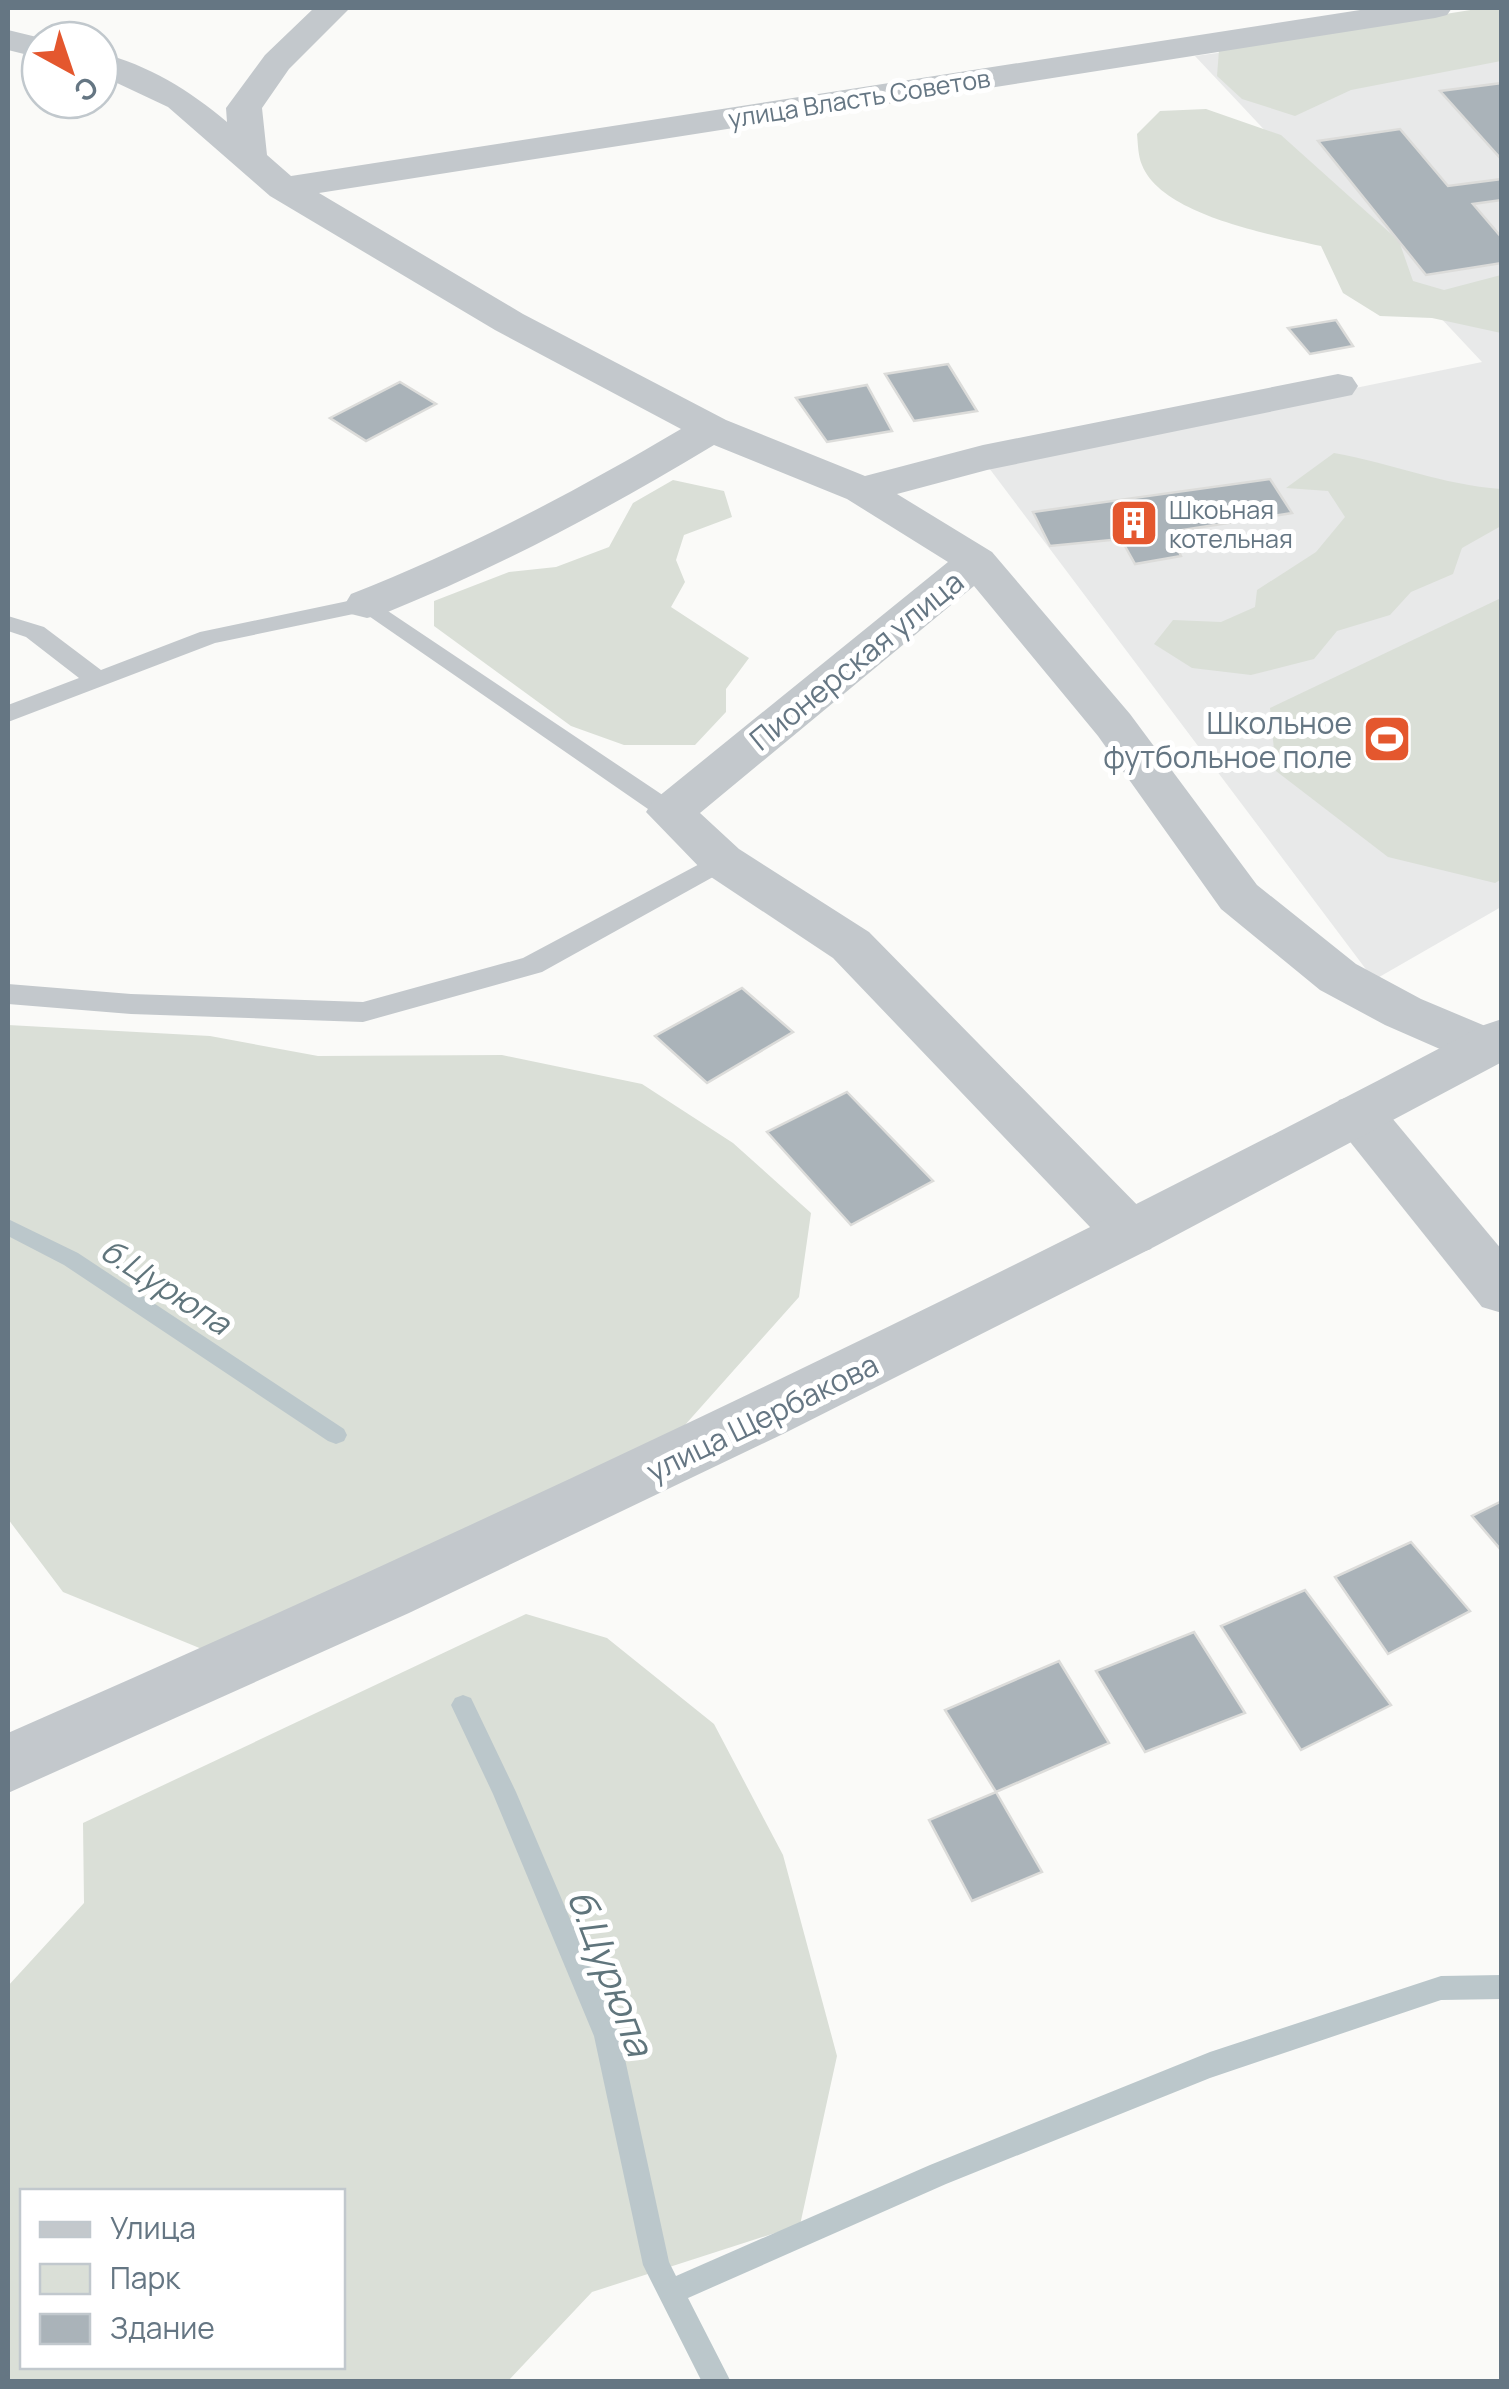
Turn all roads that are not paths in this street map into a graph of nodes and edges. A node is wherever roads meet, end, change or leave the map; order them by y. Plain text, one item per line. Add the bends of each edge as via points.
1 (333, 8) edge
2 (1435, 8) edge
3 (120, 71) edge
4 (266, 174) junction
5 (1338, 386) dead end
6 (711, 429) junction
7 (862, 490) junction
8 (977, 561) junction
9 (367, 604) junction
10 (8, 623) edge
11 (97, 680) junction
12 (8, 714) edge
13 (670, 812) junction
14 (722, 861) junction
15 (8, 994) edge
16 (1493, 1043) edge
17 (1358, 1114) junction
18 (1131, 1234) junction
19 (1502, 1291) edge
20 (8, 1764) edge

1 - 4 street via 277,62 244,108
2 - 4 street, улица Власть Советов
3 - 4 street, Пионерская улица via 180,100
4 - 6 street, Пионерская улица via 509,322
5 - 7 street via 984,458
6 - 7 street, Пионерская улица
6 - 9 street via 467,564
7 - 8 street, Пионерская улица
8 - 13 street, Пионерская улица
8 - 16 street via 1114,725 1239,897 1338,977 1402,1012
9 - 11 lane via 208,637
9 - 13 lane
10 - 11 lane via 35,632
11 - 12 lane
13 - 14 street
14 - 15 lane via 532,965 363,1012
14 - 18 street via 851,945
16 - 17 street, улица Щербакова
17 - 18 street, улица Щербакова
17 - 19 street
18 - 20 street, улица Щербакова via 636,1480

